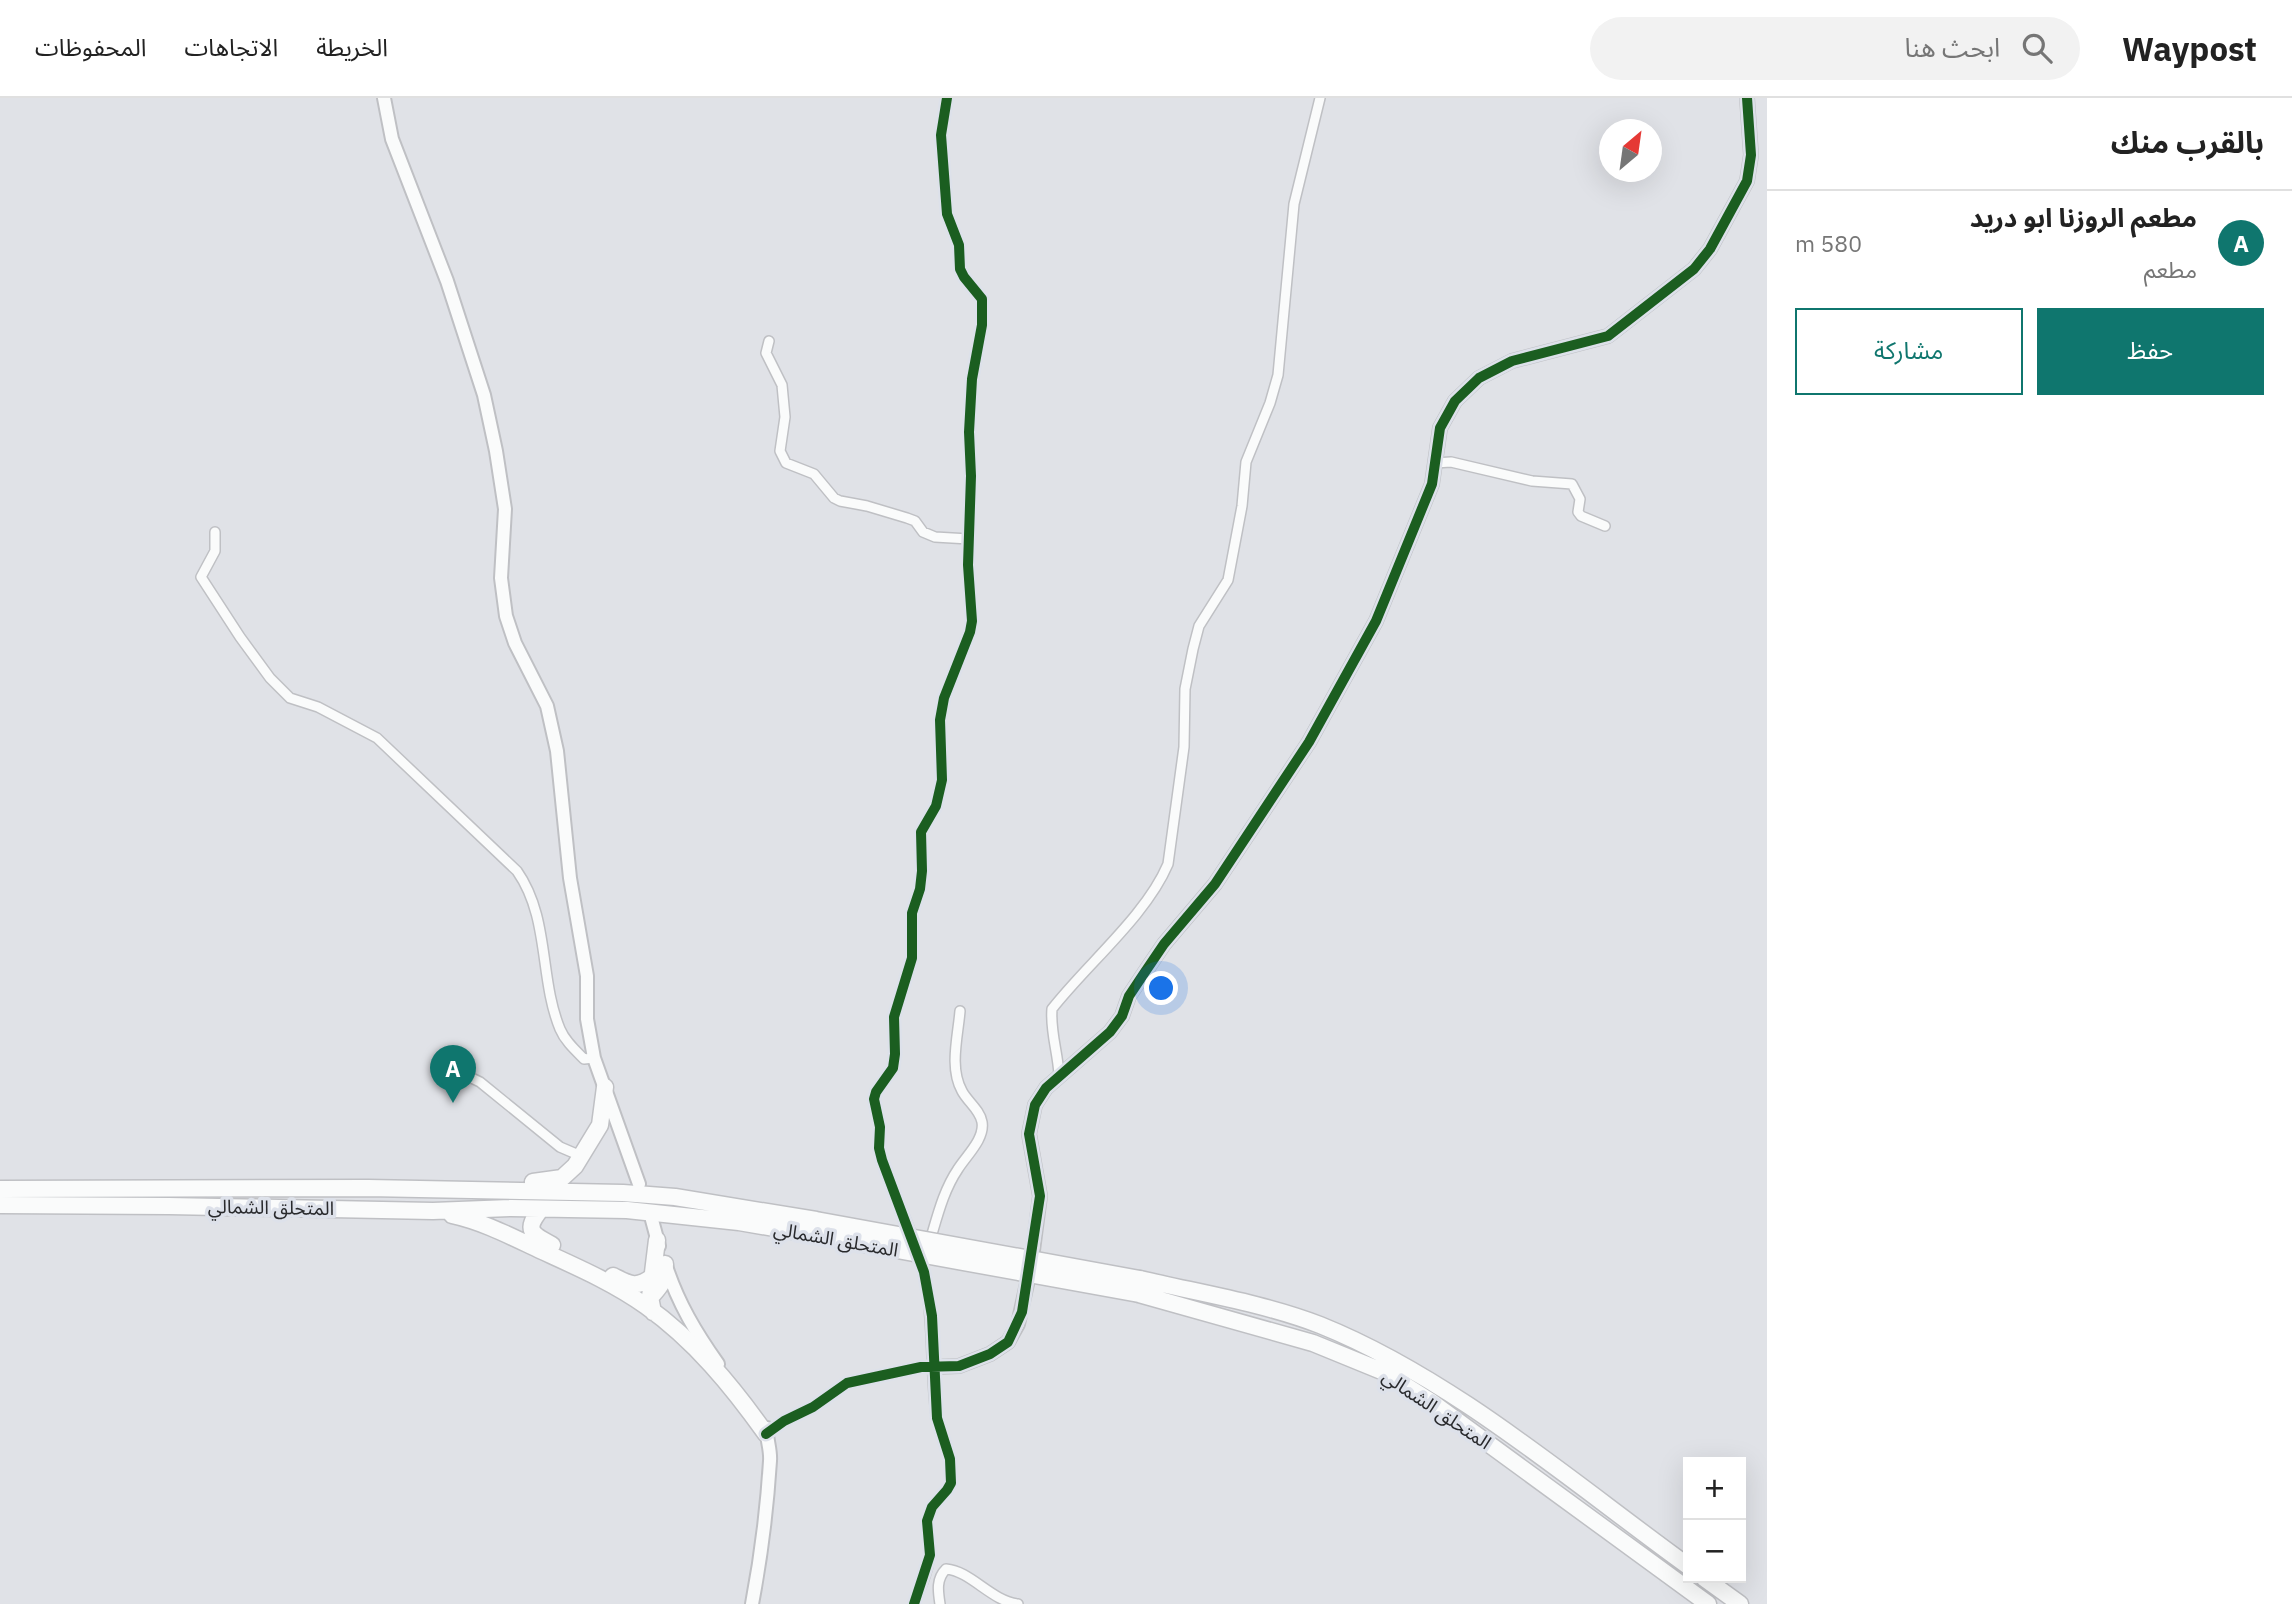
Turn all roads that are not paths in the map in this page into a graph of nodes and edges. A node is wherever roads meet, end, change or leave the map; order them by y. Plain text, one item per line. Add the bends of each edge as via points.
1 (384, 98) edge
2 (947, 98) edge
3 (1320, 98) edge
4 (1747, 98) edge
5 (769, 341) dead end
6 (1435, 463) junction
7 (1605, 526) dead end
8 (215, 532) dead end
9 (969, 539) junction
10 (960, 1011) dead end
11 (594, 1058) junction
12 (451, 1068) dead end
13 (1059, 1075) junction
14 (605, 1087) joint
15 (609, 1117) junction
16 (578, 1161) junction
17 (639, 1184) dead end
18 (0, 1189) edge
19 (466, 1189) junction
20 (619, 1193) junction
21 (0, 1205) edge
22 (541, 1209) junction
23 (433, 1211) junction
24 (652, 1220) dead end
25 (815, 1228) junction
26 (657, 1240) junction
27 (665, 1264) junction
28 (922, 1265) junction
29 (652, 1277) junction
30 (626, 1283) junction
31 (1139, 1287) junction
32 (649, 1304) junction
33 (697, 1335) junction
34 (934, 1367) junction
35 (766, 1434) junction
36 (1683, 1562) edge
37 (1711, 1583) edge
38 (751, 1604) edge
39 (914, 1604) edge
40 (940, 1604) edge
41 (1018, 1604) edge
42 (1708, 1604) edge
43 (1740, 1604) edge

1 - 11 street via 392,139 447,281 484,395 505,509 500,578 506,616 547,706 557,751
2 - 9 street via 941,135 947,214 959,245 960,269 982,299 972,379
3 - 13 street via 1294,204 1278,375 1246,462 1228,580 1199,626 1193,649 1168,864 1126,926 1052,1009
4 - 6 street via 1751,155 1747,181 1694,269 1608,336 1526,356 1479,378 1455,401 1440,428
5 - 9 street via 766,354 782,385 785,416 780,451 786,463 820,478 840,501 907,518 936,537
6 - 7 street via 1572,484 1580,499 1578,512
6 - 13 street via 1432,484 1376,621 1309,743 1215,884 1164,944 1110,1032
8 - 11 street via 215,551 201,577 270,678 290,698 377,737 527,885 561,1030 584,1059
9 - 28 street via 972,621 944,698 941,787 936,806 920,832 920,889 912,913 912,958 894,1017 893,1068 874,1099 879,1148
10 - 28 street via 955,1072 983,1123 946,1190
11 - 14 street
12 - 16 street via 480,1082
13 - 34 street via 1035,1105 1031,1120 1030,1145 1040,1196 1018,1324 1008,1342 990,1354 959,1366
14 - 15 highway
15 - 16 highway
15 - 17 street
16 - 19 highway via 562,1178
16 - 20 highway via 585,1181
18 - 19 highway, المتحلق الشمالي
19 - 20 highway, المتحلق الشمالي
20 - 25 highway, المتحلق الشمالي via 675,1197
21 - 23 highway, المتحلق الشمالي
22 - 23 highway, المتحلق الشمالي
22 - 25 highway, المتحلق الشمالي via 627,1210
22 - 30 highway via 532,1221 536,1237
23 - 32 highway via 495,1229
24 - 26 street
25 - 31 highway, المتحلق الشمالي, bridge
26 - 27 street
26 - 29 highway
27 - 32 highway via 664,1281
27 - 33 street
28 - 34 street via 932,1316
29 - 30 highway via 642,1284
29 - 32 highway
30 - 32 highway
31 - 36 highway, المتحلق الشمالي via 1249,1304 1320,1325 1402,1365 1487,1417
31 - 42 highway, المتحلق الشمالي via 1313,1343 1384,1372
32 - 33 highway via 674,1313
32 - 35 highway via 699,1352
33 - 35 street via 767,1424
34 - 35 street via 847,1383
34 - 39 street via 937,1418 950,1459 951,1483 927,1521 930,1555
35 - 38 street via 770,1462 766,1512
37 - 43 highway
40 - 41 street via 940,1575 946,1569 1001,1600

